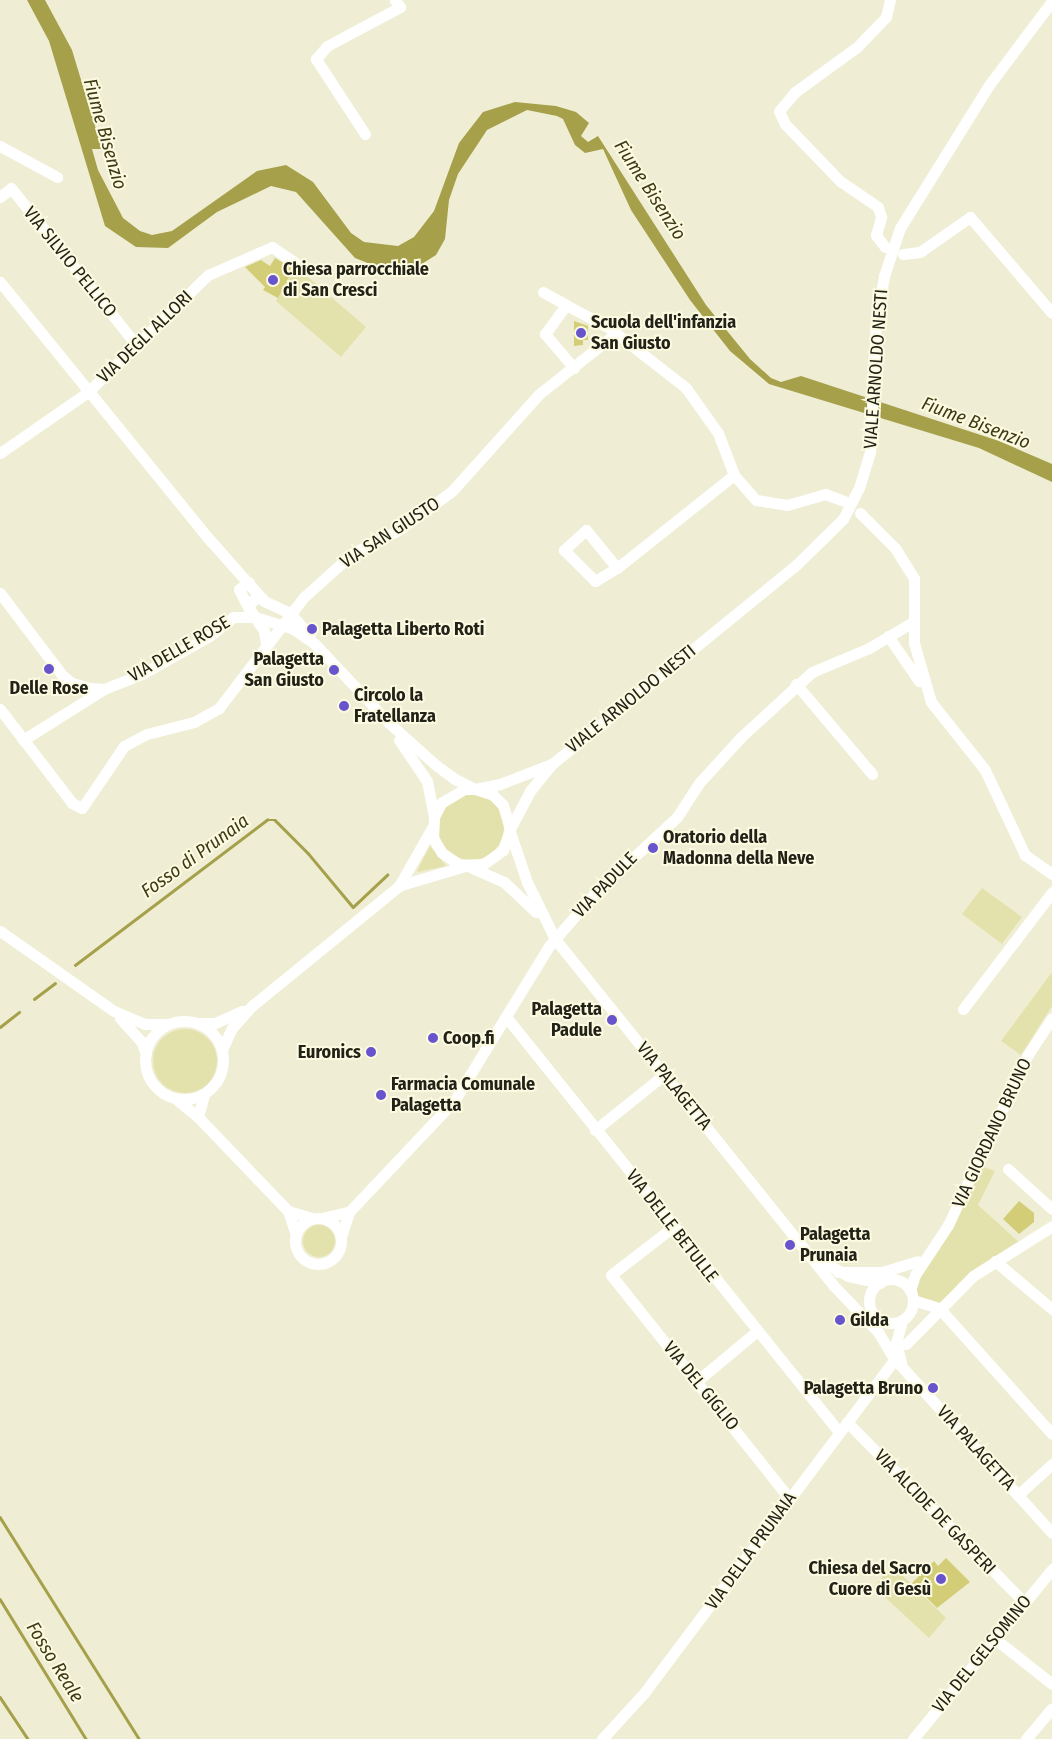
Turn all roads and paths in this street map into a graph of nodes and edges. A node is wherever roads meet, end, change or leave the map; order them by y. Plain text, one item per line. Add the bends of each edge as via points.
1 (395, 0) edge
2 (890, 0) edge
3 (1052, 1) edge
4 (365, 134) dead end
5 (0, 146) edge
6 (57, 177) dead end
7 (0, 197) edge
8 (885, 247) dead end
9 (903, 254) dead end
10 (294, 262) dead end
11 (0, 282) edge
12 (543, 292) dead end
13 (566, 305) junction
14 (1052, 313) edge
15 (615, 334) junction
16 (138, 347) junction
17 (574, 368) junction
18 (88, 392) junction
19 (0, 453) edge
20 (734, 475) junction
21 (844, 501) dead end
22 (860, 513) dead end
23 (617, 568) junction
24 (249, 582) junction
25 (0, 593) edge
26 (262, 598) junction
27 (251, 612) junction
28 (290, 613) junction
29 (913, 622) junction
30 (283, 624) junction
31 (888, 636) junction
32 (266, 644) junction
33 (315, 644) junction
34 (796, 684) junction
35 (104, 689) junction
36 (926, 690) junction
37 (0, 709) edge
38 (389, 723) junction
39 (23, 740) junction
40 (552, 764) junction
41 (872, 774) dead end
42 (475, 789) junction
43 (433, 822) junction
44 (510, 830) junction
45 (467, 866) junction
46 (1052, 874) edge
47 (400, 886) junction
48 (1052, 892) edge
49 (542, 919) junction
50 (0, 931) edge
51 (555, 939) junction
52 (253, 1005) junction
53 (964, 1008) dead end
54 (114, 1011) junction
55 (507, 1018) junction
56 (1052, 1018) edge
57 (195, 1022) junction
58 (170, 1023) junction
59 (222, 1050) junction
60 (146, 1054) junction
61 (665, 1074) junction
62 (204, 1094) junction
63 (175, 1098) junction
64 (198, 1117) junction
65 (595, 1130) junction
66 (1008, 1169) dead end
67 (1052, 1209) edge
68 (288, 1211) junction
69 (349, 1212) junction
70 (319, 1218) junction
71 (673, 1226) junction
72 (1052, 1226) edge
73 (296, 1235) junction
74 (340, 1236) junction
75 (933, 1248) junction
76 (807, 1251) junction
77 (917, 1261) junction
78 (995, 1261) junction
79 (838, 1272) junction
80 (895, 1280) junction
81 (880, 1283) junction
82 (912, 1295) junction
83 (847, 1300) junction
84 (939, 1308) junction
85 (1052, 1309) edge
86 (876, 1315) junction
87 (902, 1320) junction
88 (756, 1332) junction
89 (906, 1344) dead end
90 (896, 1359) junction
91 (696, 1380) junction
92 (847, 1422) junction
93 (839, 1432) junction
94 (1052, 1434) edge
95 (1052, 1464) edge
96 (1018, 1495) junction
97 (789, 1498) junction
98 (1052, 1533) edge
99 (1052, 1569) edge
100 (1022, 1602) junction
101 (994, 1638) junction
102 (1052, 1684) edge
103 (1052, 1708) edge
104 (602, 1739) edge
105 (913, 1739) edge
106 (1026, 1739) edge

1 - 4 street via 400,7 327,46 316,59
2 - 8 street via 886,17 857,46 795,92 779,111 785,124 840,181 881,210 876,235
3 - 40 street, VIALE ARNOLDO NESTI via 989,85 914,200 895,242 882,284 875,334 870,452 859,488 842,520 797,564
5 - 6 street
7 - 16 street, VIA SILVIO PELLICO via 11,188
9 - 14 street via 920,252 970,217
10 - 16 street, VIA DEGLI ALLORI via 272,247 218,269 208,275
11 - 18 street
12 - 13 street
13 - 15 street
13 - 17 street via 545,334
15 - 17 street, VIA SAN GIUSTO
15 - 20 street via 686,388 718,433
16 - 18 street, VIA DEGLI ALLORI
17 - 28 street, VIA SAN GIUSTO via 539,394 452,491 399,530 353,553
18 - 19 street, VIA DEGLI ALLORI
18 - 24 street
20 - 21 street via 749,495 762,503 787,505 825,494
20 - 23 street
22 - 29 street via 910,568 914,579
23 - 23 street via 595,581 564,550 586,530
24 - 26 street
24 - 27 street via 239,589
25 - 35 street via 64,677 78,685
26 - 27 street via 254,599
26 - 28 street
27 - 30 street
27 - 32 street via 264,631
27 - 35 street, VIA DELLE ROSE via 232,618 174,657
28 - 30 street, VIA SAN GIUSTO
28 - 33 street, VIA PALAGETTA
29 - 31 street, VIA PADULE
29 - 36 street
30 - 32 street, VIA SAN GIUSTO
30 - 33 street, VIA PALAGETTA
31 - 34 street, VIA PADULE via 812,672
31 - 36 street
32 - 39 street, VIA SAN GIUSTO via 214,712 186,725 147,734 124,746 82,808 72,803
33 - 38 street, VIA PALAGETTA
34 - 41 street
34 - 51 street, VIA PADULE via 699,783 677,817 595,892
35 - 39 street, VIA DELLE ROSE
36 - 46 street via 937,712 985,770 1025,855
37 - 39 street
38 - 42 street, VIA PALAGETTA via 446,773
38 - 43 street, VIA PALAGETTA via 424,775
40 - 42 street, VIALE ARNOLDO NESTI via 512,781
40 - 44 street, VIALE ARNOLDO NESTI via 530,791
42 - 43 street via 450,795
42 - 44 street, VIA PALAGETTA via 500,801 508,814
43 - 45 street, VIA PALAGETTA via 442,854
43 - 47 street
44 - 45 street via 496,857
44 - 49 street, VIA PALAGETTA
45 - 47 street
45 - 49 street, VIA PALAGETTA via 504,882
47 - 52 street
48 - 53 street
49 - 51 street, VIA PALAGETTA
50 - 54 street
51 - 55 street, VIA PADULE
51 - 61 street, VIA PALAGETTA
52 - 57 street via 220,1021
52 - 59 street via 232,1028
54 - 58 street via 145,1024
54 - 60 street via 140,1039
55 - 65 street, VIA DELLE BETULLE
55 - 69 street, VIA PADULE via 454,1101
56 - 75 street, VIA GIORDANO BRUNO via 1027,1056 948,1225
57 - 58 street
57 - 59 street via 212,1032
58 - 60 street via 153,1036
59 - 62 street via 220,1075
60 - 63 street via 151,1082
61 - 65 street
61 - 76 street, VIA PALAGETTA
62 - 63 street
62 - 64 street
63 - 64 street
64 - 68 street via 215,1139
65 - 71 street, VIA DELLE BETULLE
66 - 67 street
68 - 70 street
68 - 73 street
69 - 70 street
69 - 74 street
70 - 73 street via 302,1224
70 - 74 street via 334,1224
71 - 88 street, VIA DELLE BETULLE
71 - 91 street, VIA DEL GIGLIO via 611,1275
72 - 78 street
73 - 74 street via 300,1255 318,1264 336,1255
75 - 77 street, VIA GIORDANO BRUNO
75 - 82 street, VIA GIORDANO BRUNO
76 - 79 street, VIA PALAGETTA
76 - 83 street, VIA PALAGETTA
77 - 79 street, VIA GIORDANO BRUNO via 882,1272
77 - 80 street, VIA GIORDANO BRUNO
78 - 84 street
78 - 85 street
79 - 81 street, VIA PALAGETTA
80 - 81 street, VIA PALAGETTA
80 - 82 street
81 - 86 street, VIA PALAGETTA via 870,1296
82 - 84 street
82 - 87 street via 910,1312
83 - 86 street, VIA PALAGETTA
83 - 90 street, VIA PALAGETTA via 878,1332
84 - 89 street
84 - 94 street
86 - 87 street, VIA PALAGETTA
86 - 90 street, VIA PALAGETTA
87 - 90 street via 896,1342
88 - 91 street
88 - 93 street, VIA DELLE BETULLE
90 - 92 street, VIA DELLA PRUNAIA
90 - 96 street, VIA PALAGETTA
91 - 97 street, VIA DEL GIGLIO
92 - 93 street, VIA DELLA PRUNAIA
92 - 100 street, VIA ALCIDE DE GASPERI
93 - 97 street, VIA DELLA PRUNAIA
95 - 96 street
96 - 98 street, VIA PALAGETTA
97 - 104 street, VIA DELLA PRUNAIA via 644,1693
99 - 100 street, VIA DEL GELSOMINO
100 - 101 street, VIA DEL GELSOMINO
101 - 102 street
101 - 105 street, VIA DEL GELSOMINO
103 - 106 street

